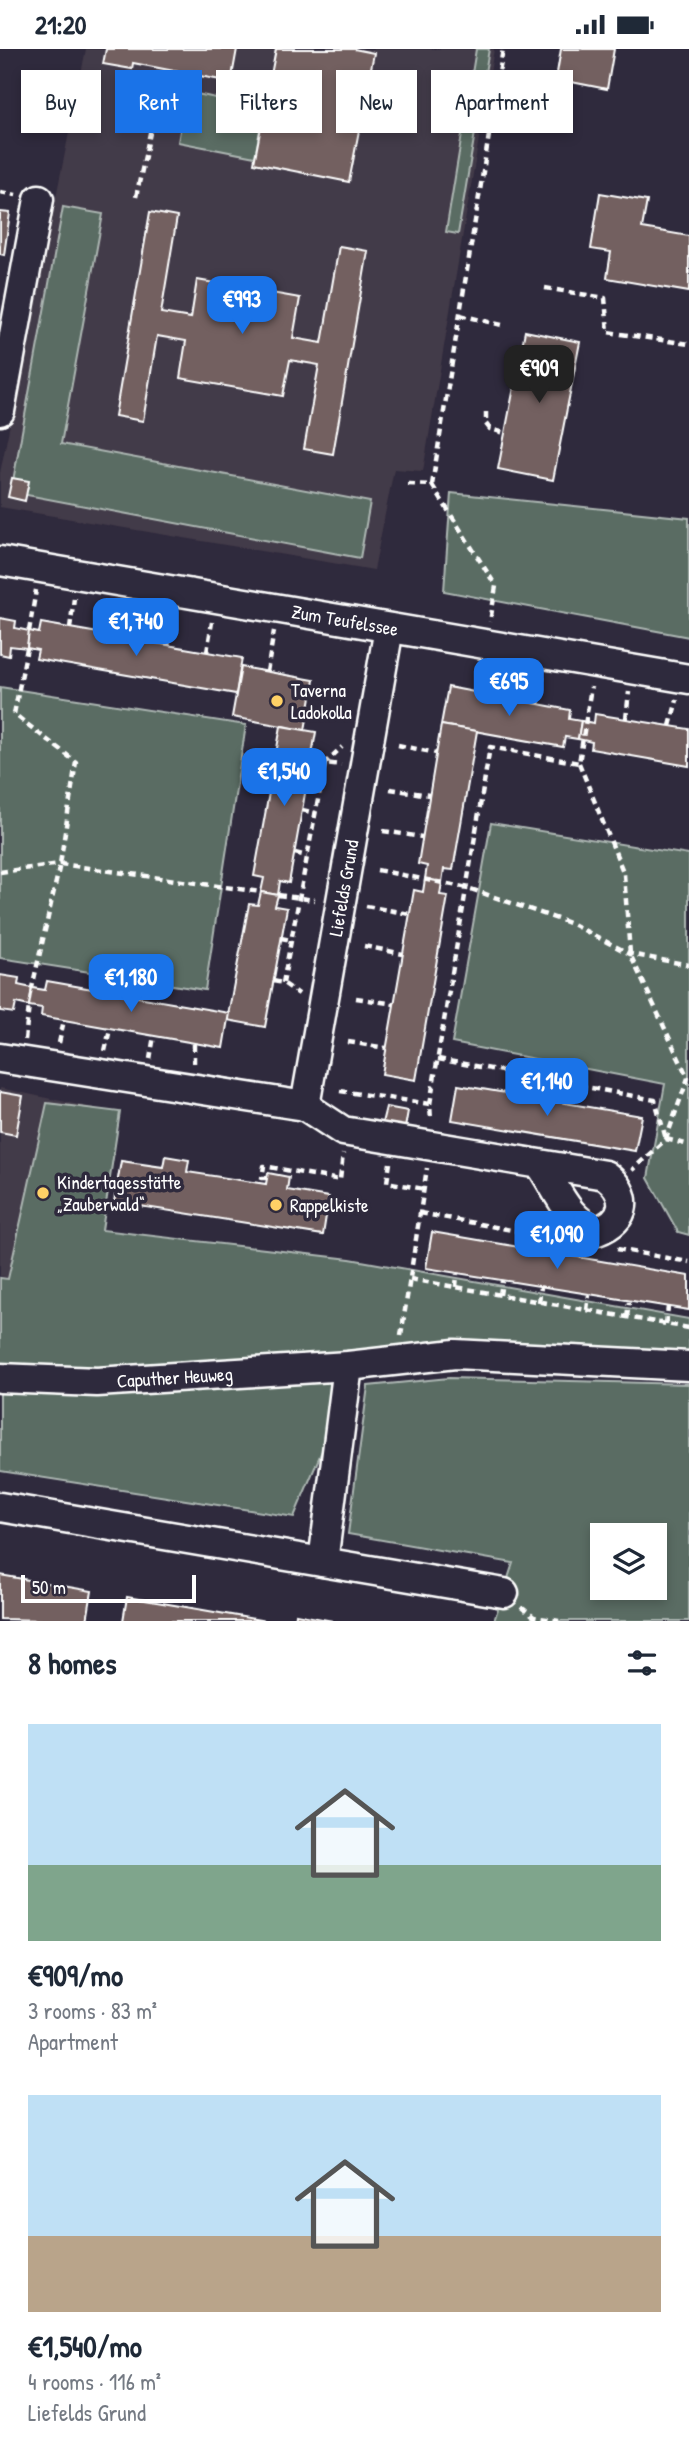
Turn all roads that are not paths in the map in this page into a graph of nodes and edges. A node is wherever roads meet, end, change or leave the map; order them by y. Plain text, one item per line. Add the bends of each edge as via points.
1 (39, 199) dead end
2 (0, 411) edge
3 (0, 561) edge
4 (389, 628) junction
5 (684, 686) edge
6 (0, 1058) edge
7 (305, 1106) junction
8 (540, 1164) junction
9 (348, 1366) junction
10 (689, 1367) edge
11 (0, 1378) edge
12 (0, 1507) edge
13 (323, 1562) junction
14 (504, 1593) road end

1 - 2 street
3 - 4 street, Zum Teufelssee
4 - 5 street, Zum Teufelssee via 493,653
4 - 7 street, Liefelds Grund
6 - 7 street
7 - 8 street via 343,1131 431,1139
8 - 8 street via 605,1175 617,1184 623,1196 621,1210 610,1226 597,1231 583,1226 568,1212
9 - 10 street, Caputher Heuweg via 455,1354
9 - 11 street, Caputher Heuweg via 97,1382
9 - 13 street
12 - 13 street
13 - 14 street

